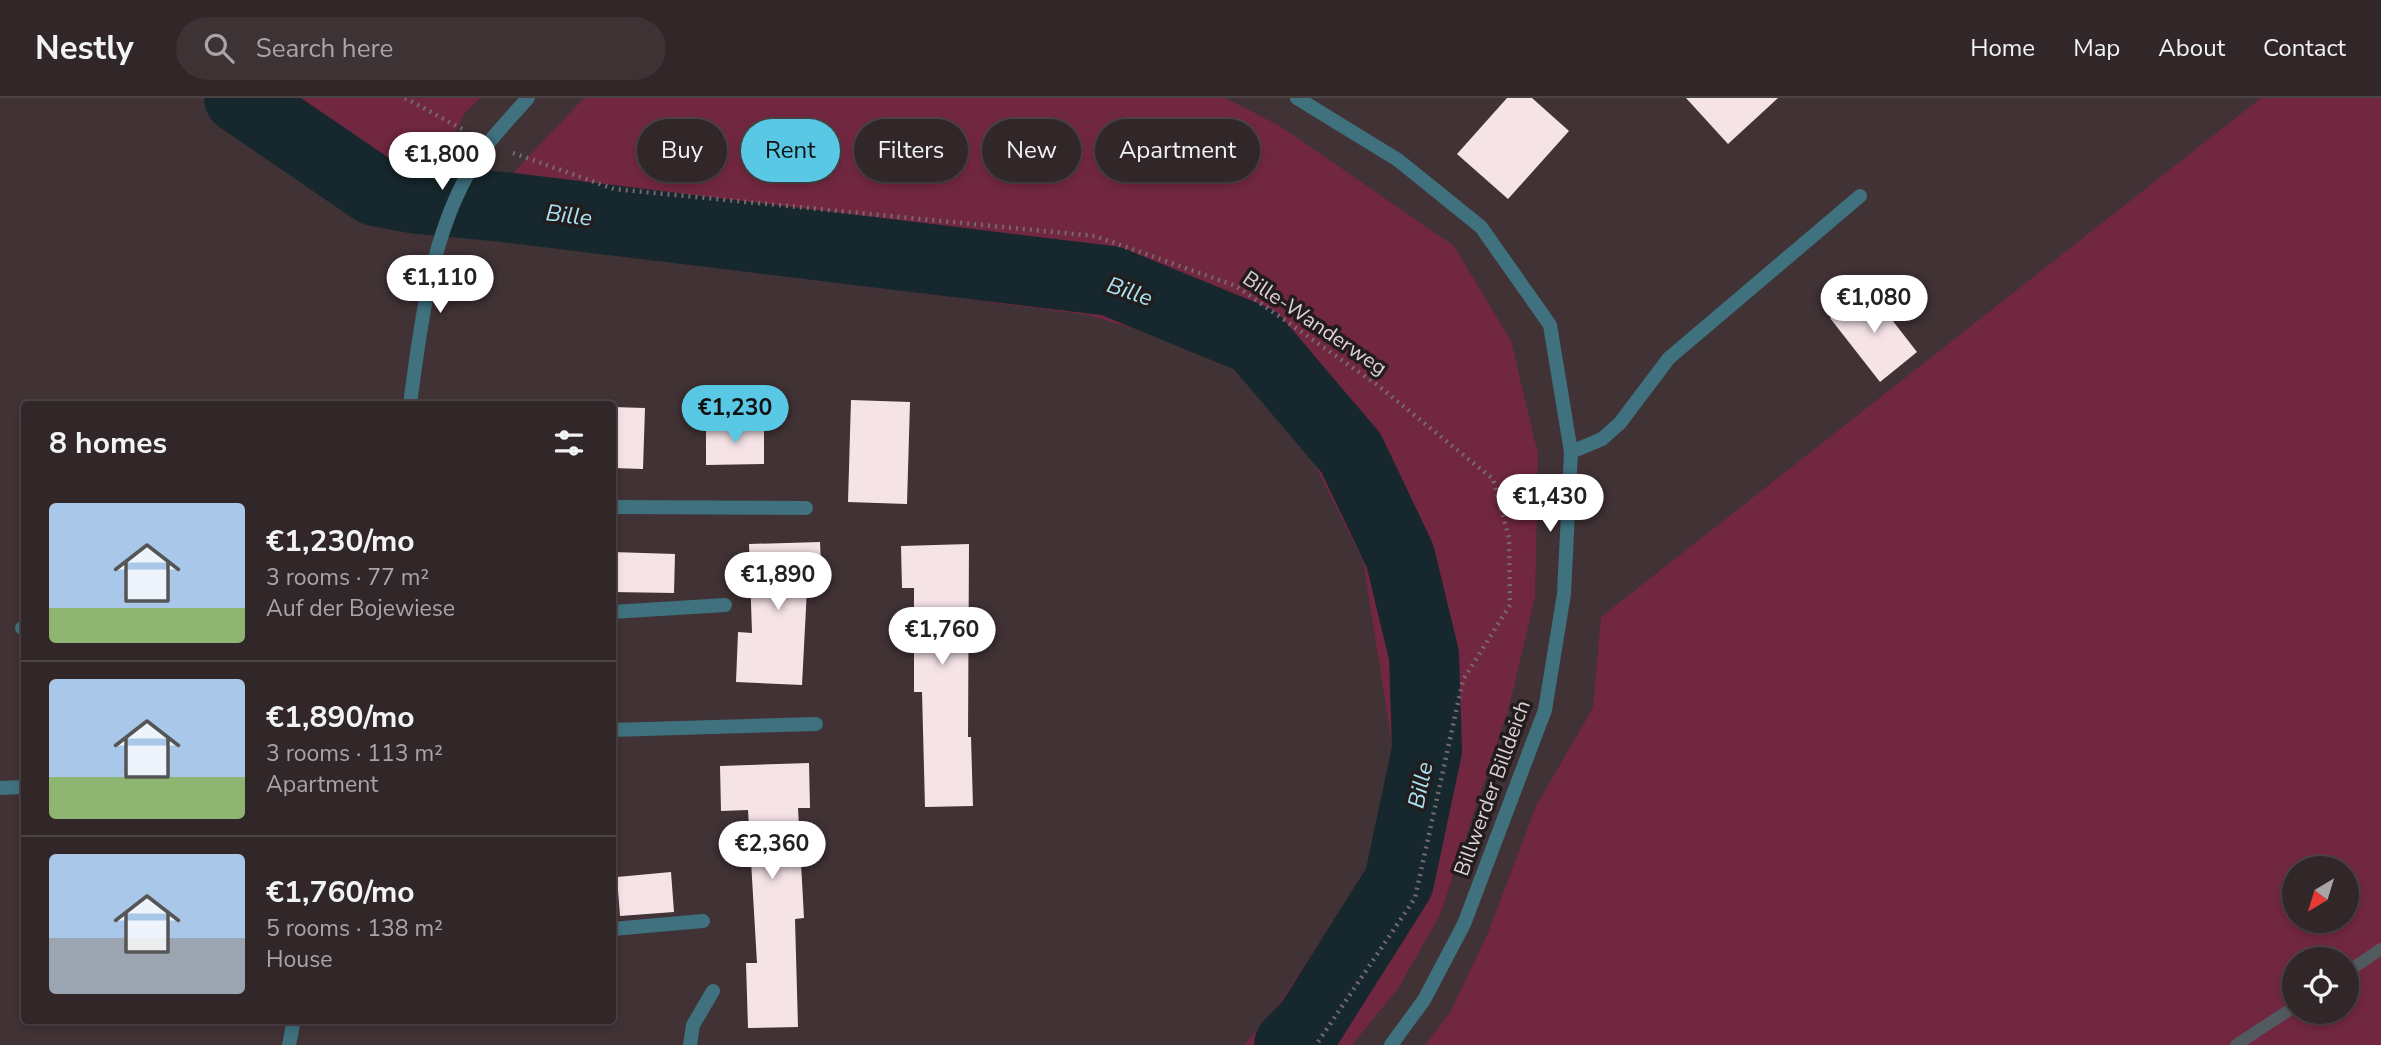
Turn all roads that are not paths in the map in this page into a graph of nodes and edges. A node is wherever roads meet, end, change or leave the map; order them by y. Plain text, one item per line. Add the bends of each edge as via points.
1 (528, 98) edge
2 (1297, 98) edge
3 (1860, 196) dead end
4 (410, 401) edge
5 (1571, 452) junction
6 (616, 507) edge
7 (806, 508) dead end
8 (724, 605) dead end
9 (616, 612) edge
10 (816, 724) dead end
11 (616, 730) edge
12 (21, 787) edge
13 (0, 789) edge
14 (703, 921) dead end
15 (616, 929) edge
16 (713, 991) dead end
17 (293, 1024) edge
18 (289, 1045) edge
19 (690, 1045) edge
20 (1391, 1045) edge

1 - 4 street via 488,144 448,221 423,311
2 - 5 street, Billwerder Billdeich via 1398,160 1481,227 1550,325
3 - 5 street via 1669,358 1620,423 1601,439
5 - 20 street, Billwerder Billdeich via 1564,594 1545,710 1464,925 1424,1000
6 - 7 street
8 - 9 street
10 - 11 street
12 - 13 street
14 - 15 street
16 - 19 street via 693,1025
17 - 18 street

